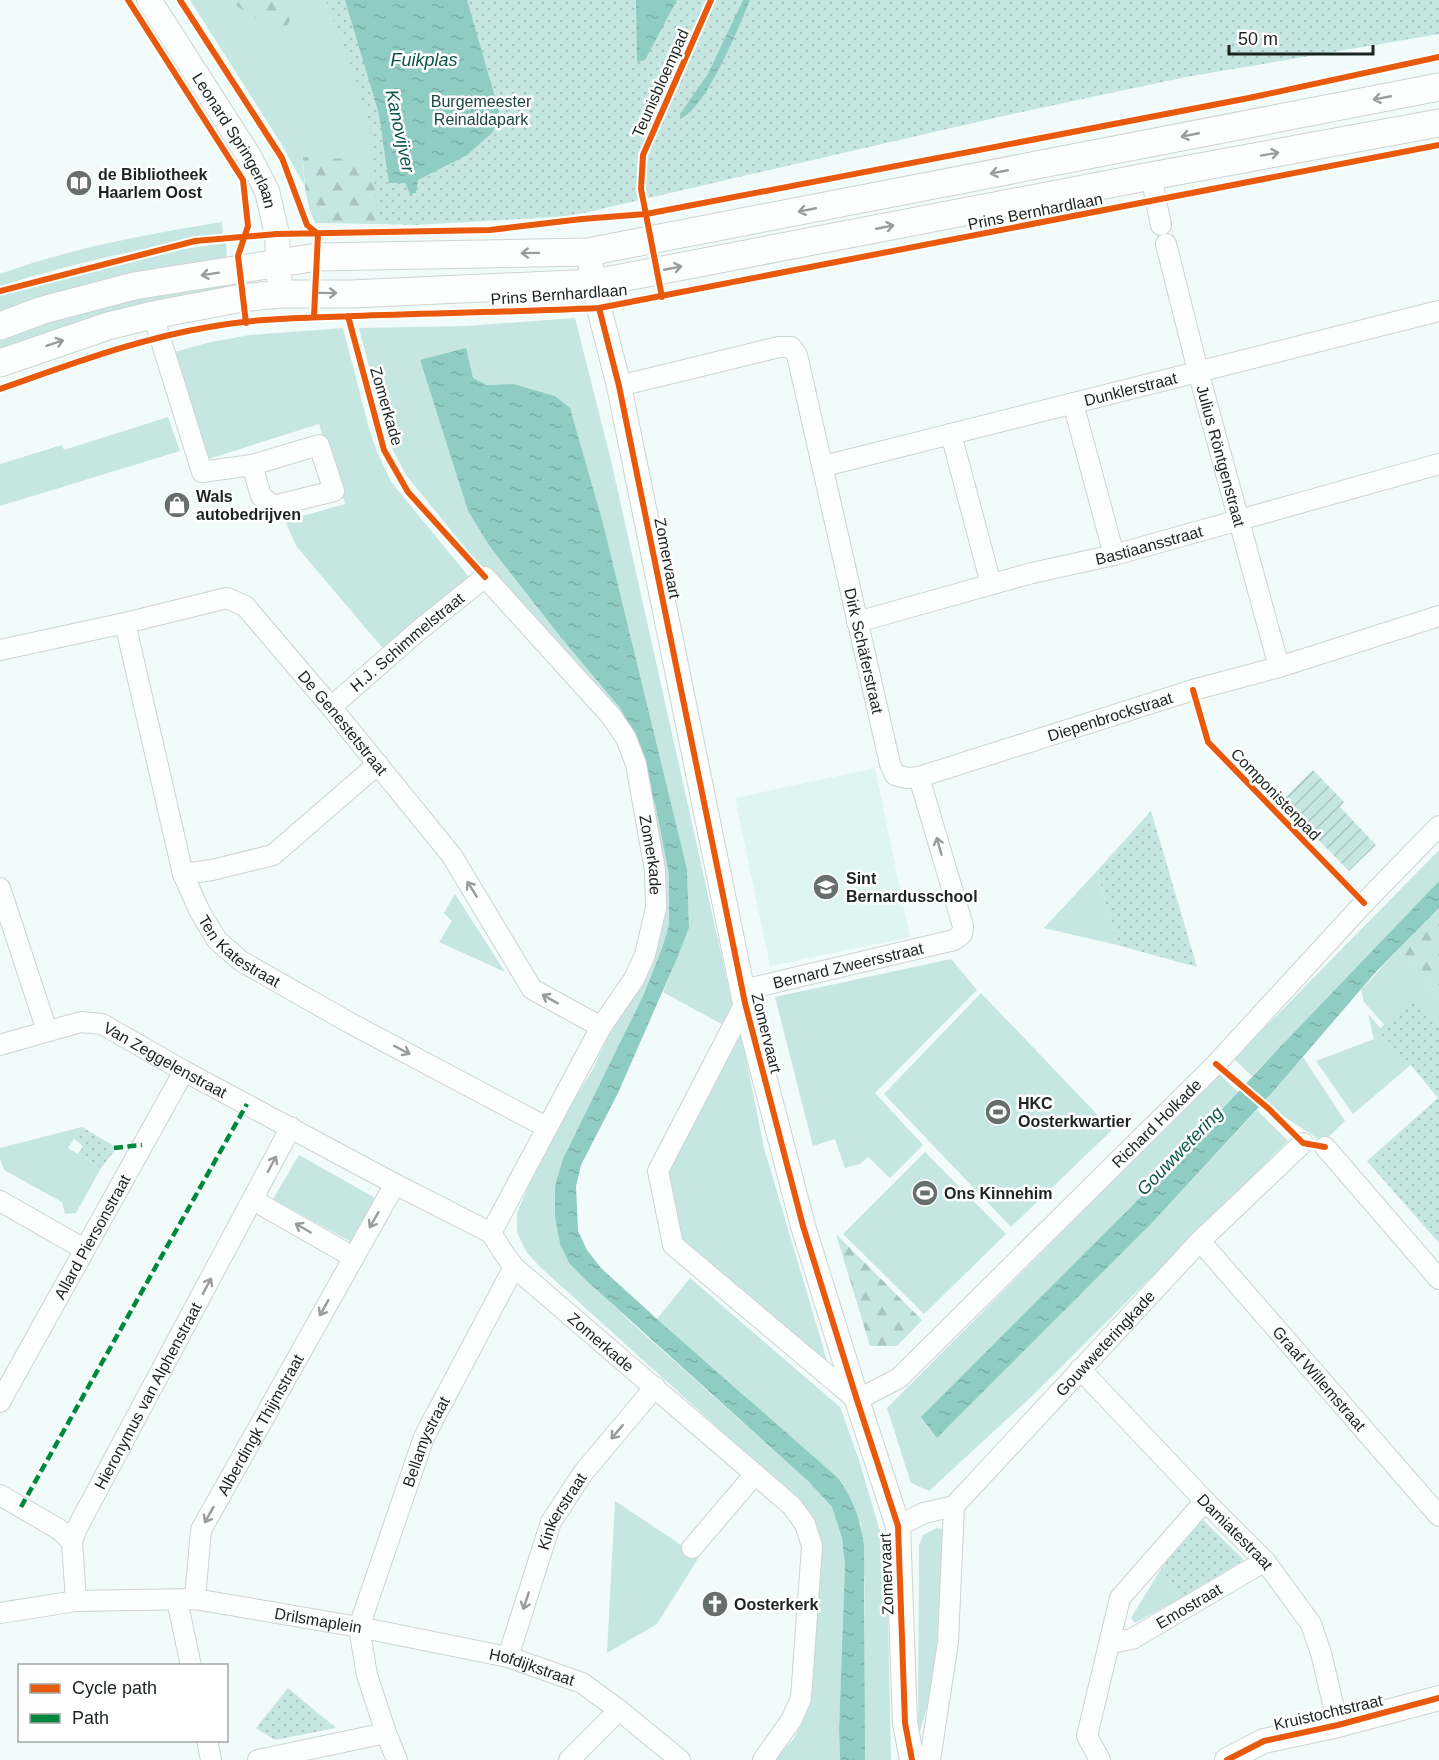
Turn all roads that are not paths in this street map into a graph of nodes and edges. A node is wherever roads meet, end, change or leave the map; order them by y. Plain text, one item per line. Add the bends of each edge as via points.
1 (149, 0) edge
2 (1439, 87) edge
3 (1439, 123) edge
4 (1151, 176) junction
5 (1161, 225) dead end
6 (1166, 244) dead end
7 (588, 252) junction
8 (278, 263) junction
9 (595, 283) junction
10 (280, 294) junction
11 (1439, 311) edge
12 (153, 315) junction
13 (0, 326) edge
14 (0, 363) edge
15 (1198, 371) junction
16 (619, 386) junction
17 (1073, 403) junction
18 (951, 434) junction
19 (1439, 464) edge
20 (252, 465) dead end
21 (824, 466) junction
22 (1239, 519) junction
23 (1114, 555) junction
24 (485, 577) joint
25 (992, 584) junction
26 (1439, 616) edge
27 (857, 622) junction
28 (125, 623) junction
29 (0, 650) edge
30 (1279, 667) junction
31 (332, 707) junction
32 (378, 764) junction
33 (919, 777) junction
34 (1439, 826) edge
35 (183, 874) junction
36 (0, 888) edge
37 (744, 997) junction
38 (601, 1027) junction
39 (46, 1031) junction
40 (0, 1045) edge
41 (183, 1071) junction
42 (546, 1127) junction
43 (291, 1128) junction
44 (1303, 1143) dead end
45 (1325, 1147) dead end
46 (395, 1184) junction
47 (253, 1200) junction
48 (0, 1201) edge
49 (491, 1233) junction
50 (1200, 1241) junction
51 (84, 1249) junction
52 (353, 1257) junction
53 (514, 1267) junction
54 (1439, 1279) edge
55 (1080, 1369) junction
56 (655, 1387) junction
57 (857, 1400) junction
58 (0, 1402) edge
59 (755, 1474) junction
60 (0, 1495) edge
61 (1205, 1501) junction
62 (954, 1506) junction
63 (1439, 1516) edge
64 (898, 1526) junction
65 (72, 1542) junction
66 (692, 1548) dead end
67 (1265, 1562) junction
68 (186, 1599) junction
69 (76, 1601) junction
70 (0, 1613) edge
71 (359, 1627) junction
72 (1110, 1643) junction
73 (508, 1657) junction
74 (191, 1664) edge
75 (1439, 1698) edge
76 (620, 1710) junction
77 (1338, 1725) junction
78 (386, 1733) junction
79 (207, 1742) edge
80 (211, 1760) edge
81 (258, 1760) edge
82 (397, 1760) edge
83 (569, 1760) edge
84 (680, 1760) edge
85 (763, 1760) edge
86 (912, 1760) edge
87 (930, 1760) edge
88 (1100, 1760) edge
89 (1227, 1760) edge

1 - 8 street, Leonard Springerlaan via 249,156 267,191 274,214
2 -> 7 main road
4 -> 3 main road, Prins Bernhardlaan
4 - 5 street
9 -> 4 main road, Prins Bernhardlaan
6 - 15 street, Julius Röntgenstraat
7 -> 8 main road via 317,257
7 - 9 street, Zomervaart
8 - 10 street, Leonard Springerlaan
8 -> 13 main road via 134,286 43,310
10 -> 9 main road, Prins Bernhardlaan
9 - 16 street, Zomervaart
10 - 12 main road, Prins Bernhardlaan
11 - 15 street, Dunklerstraat
14 -> 12 main road, Prins Bernhardlaan
12 - 20 street via 202,472
15 - 17 street, Dunklerstraat
15 - 22 street, Julius Röntgenstraat
16 - 21 street, Dirk Schäferstraat via 791,347 797,355
16 - 37 street, Zomervaart
17 - 18 street, Dunklerstraat
17 - 23 street
18 - 21 street, Dunklerstraat
18 - 25 street
19 - 22 street, Bastiaansstraat
21 - 27 street, Dirk Schäferstraat
22 - 23 street, Bastiaansstraat
22 - 30 street, Julius Röntgenstraat
23 - 25 street, Bastiaansstraat
24 - 31 street, H.J. Schimmelstraat
24 - 38 street, Zomerkade via 611,716 626,738 636,764 655,870 656,908 645,956
25 - 27 street, Bastiaansstraat
26 - 30 street, Diepenbrockstraat
27 - 33 street, Dirk Schäferstraat via 890,764 895,775
28 - 29 street, De Genestetstraat
28 - 31 street, De Genestetstraat via 227,598 245,606
28 - 35 street, Ten Katestraat
30 - 33 street, Diepenbrockstraat via 1193,690
31 - 32 street, De Genestetstraat
32 - 35 street via 273,855
38 -> 32 street, De Genestetstraat via 532,989 452,856
37 -> 33 street, Bernard Zweersstraat via 954,940 962,934 963,926
34 - 57 street, Richard Holkade via 1216,1064 908,1370
35 -> 42 street, Ten Katestraat via 217,940 241,961
36 - 39 street
37 - 57 street, Zomervaart via 803,1226
37 - 57 street, Zomervaart via 658,1171 673,1245
38 - 42 street, Zomerkade
39 - 40 street, Van Zeggelenstraat
39 - 41 street, Van Zeggelenstraat via 81,1022 102,1024
41 - 43 street, Van Zeggelenstraat
41 - 51 street, Allard Piersonstraat
42 - 49 street, Zomerkade
43 - 46 street, Van Zeggelenstraat
47 -> 43 street
44 - 50 street, Gouwweteringkade
45 - 54 street
46 - 49 street, Van Zeggelenstraat
46 -> 52 street
52 -> 47 street
65 -> 47 street, Hieronymus van Alphenstraat
48 - 51 street
49 - 53 street, Zomerkade
50 - 55 street, Gouwweteringkade
50 - 63 street, Graaf Willemstraat
51 - 58 street, Allard Piersonstraat
52 -> 68 street, Alberdingk Thijmstraat via 201,1530
53 - 56 street, Zomerkade
53 - 71 street, Bellamystraat via 423,1437
55 - 61 street, Damiatestraat
55 - 62 street, Gouwweteringkade
56 - 59 street, Zomerkade
56 -> 73 street, Kinkerstraat via 583,1473 551,1522
57 - 64 street, Zomervaart
59 - 66 street
59 - 85 street, Zomerkade via 792,1506 805,1524 812,1546 801,1698 792,1719
60 - 65 street via 60,1530
61 - 67 street, Damiatestraat
61 - 72 street via 1120,1598
62 - 64 street via 924,1512
62 - 87 street via 948,1642
64 - 86 street, Zomervaart via 905,1723
65 - 69 street, Hieronymus van Alphenstraat
67 - 72 street, Emostraat via 1132,1639
67 - 77 street, Damiatestraat via 1311,1624
68 - 69 street, Drilsmaplein
68 - 71 street, Drilsmaplein
68 - 74 street
69 - 70 street, Drilsmaplein
71 - 73 street, Hofdijkstraat
71 - 78 street, Drilsmaplein via 367,1675
72 - 88 street via 1087,1736
73 - 76 street, Hofdijkstraat via 582,1683
75 - 77 street, Kruistochtstraat
76 - 83 street
76 - 84 street, Hofdijkstraat
77 - 89 street, Kruistochtstraat via 1264,1741
78 - 81 street
78 - 82 street, Drilsmaplein
79 - 80 street

